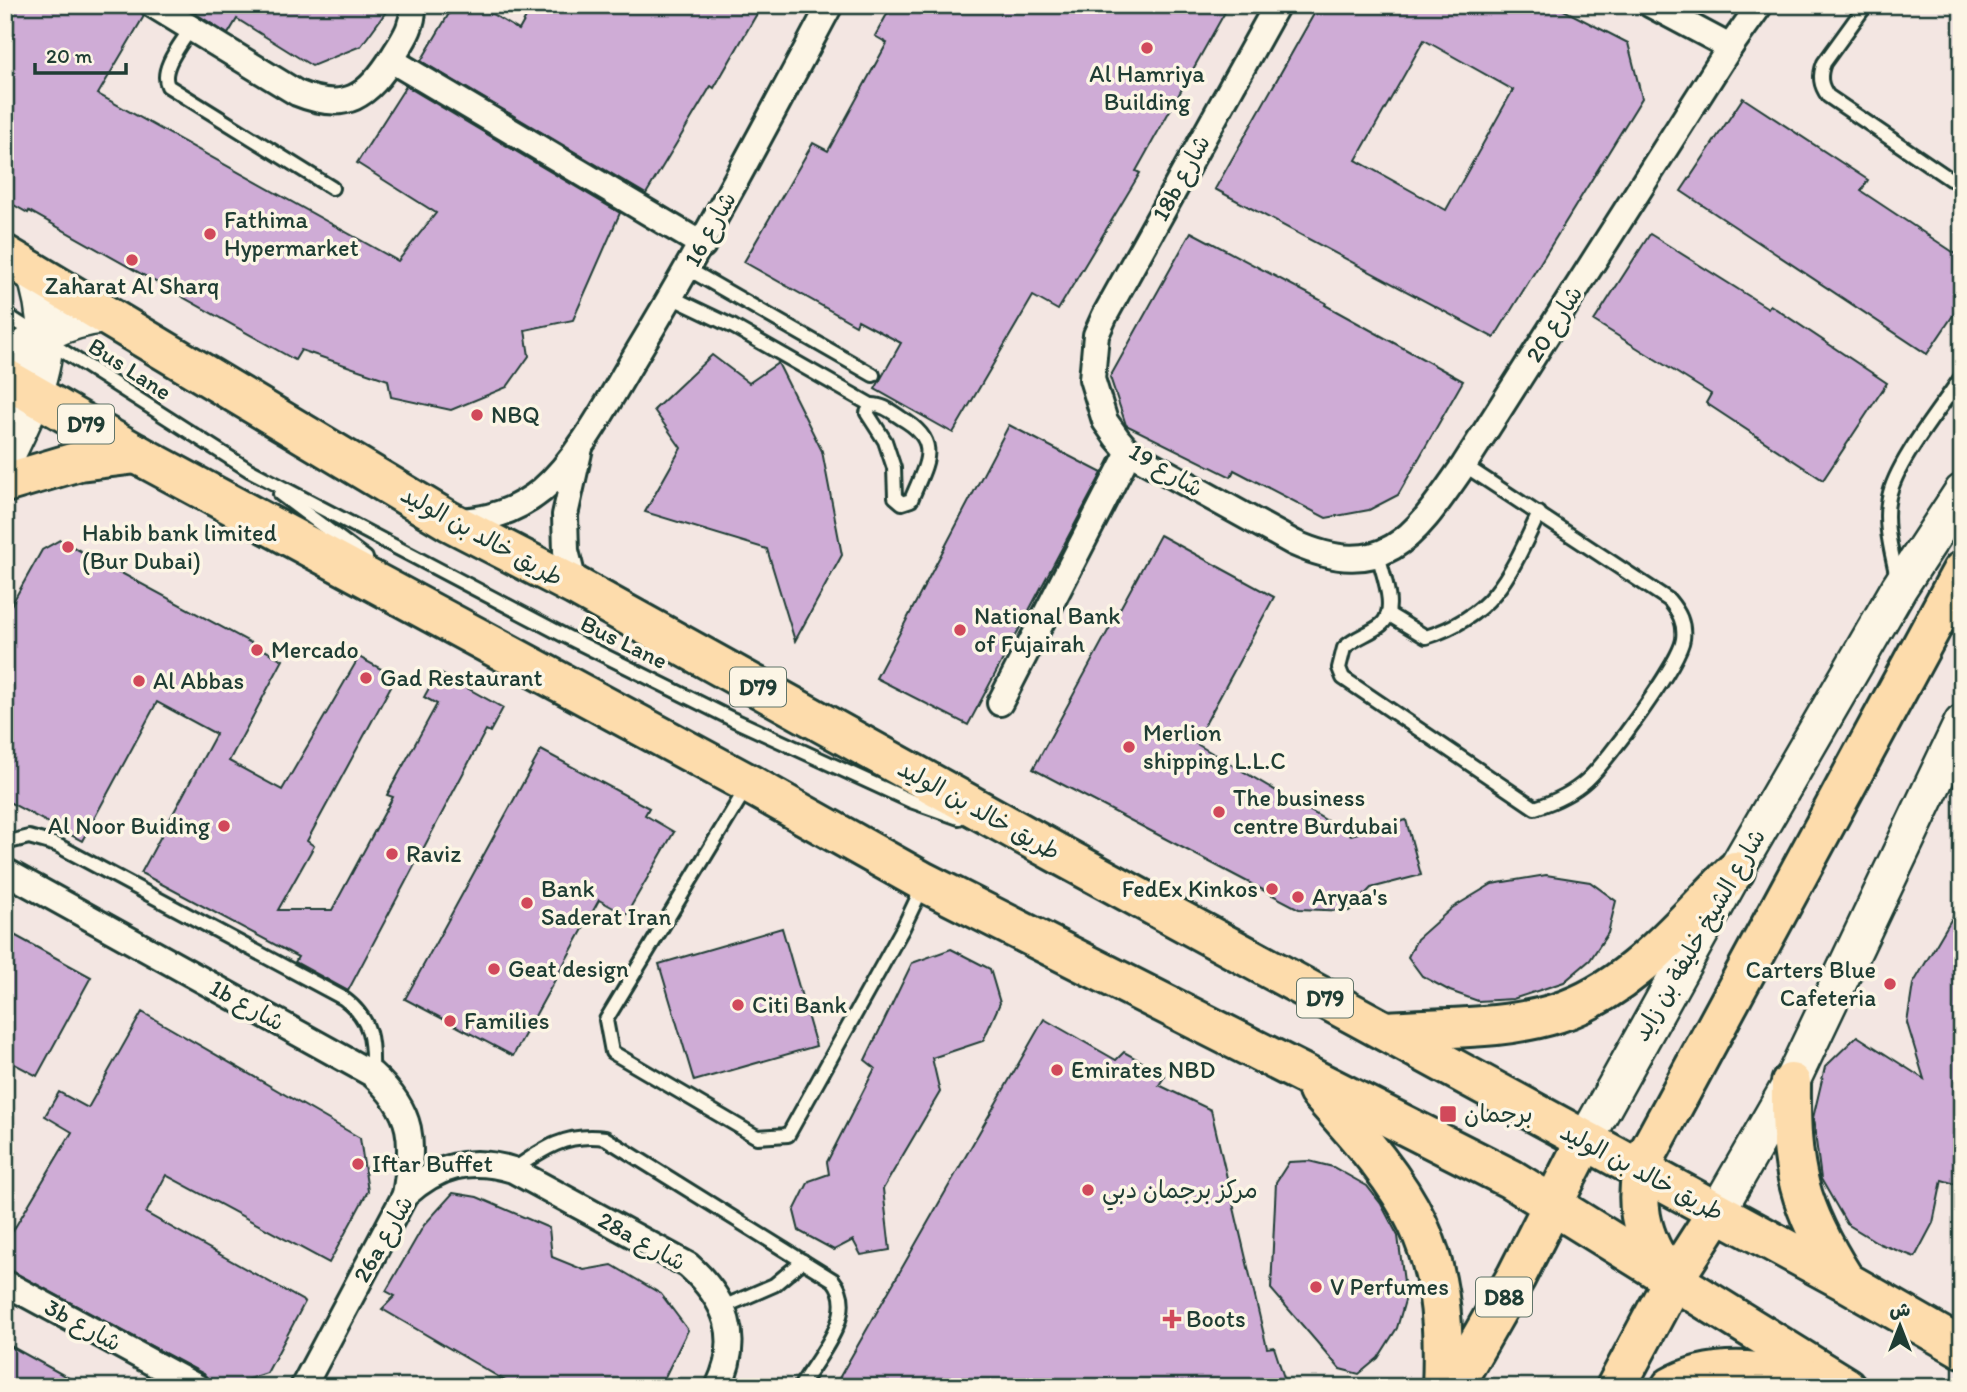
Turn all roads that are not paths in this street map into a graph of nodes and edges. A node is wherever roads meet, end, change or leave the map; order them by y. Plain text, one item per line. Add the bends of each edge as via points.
1 (153, 5) edge
2 (413, 5) edge
3 (830, 5) edge
4 (1277, 5) edge
5 (1651, 5) edge
6 (1760, 5) edge
7 (1866, 5) edge
8 (191, 28) junction
9 (1730, 47) junction
10 (391, 60) junction
11 (1962, 183) edge
12 (332, 188) dead end
13 (703, 245) junction
14 (19, 262) edge
15 (688, 269) junction
16 (671, 297) junction
17 (5, 314) edge
18 (1105, 315) joint
19 (107, 316) junction
20 (44, 336) junction
21 (5, 369) edge
22 (873, 375) dead end
23 (1962, 376) edge
24 (20, 386) edge
25 (871, 405) junction
26 (580, 447) junction
27 (1129, 452) junction
28 (136, 454) junction
29 (5, 459) edge
30 (1464, 465) junction
31 (249, 470) junction
32 (5, 483) edge
33 (1962, 492) edge
34 (1539, 513) junction
35 (449, 521) junction
36 (1294, 543) joint
37 (1378, 554) junction
38 (1962, 571) edge
39 (575, 586) junction
40 (1899, 588) junction
41 (1388, 614) junction
42 (458, 627) junction
43 (1000, 702) dead end
44 (1962, 723) edge
45 (750, 784) junction
46 (5, 842) edge
47 (1065, 857) junction
48 (5, 871) edge
49 (1735, 871) junction
50 (925, 882) junction
51 (1387, 1031) junction
52 (372, 1074) junction
53 (1303, 1074) junction
54 (1791, 1083) junction
55 (1585, 1141) junction
56 (513, 1170) junction
57 (1640, 1172) junction
58 (405, 1195) junction
59 (1552, 1206) junction
60 (1717, 1212) junction
61 (803, 1261) junction
62 (1845, 1281) junction
63 (1672, 1282) junction
64 (5, 1283) edge
65 (723, 1307) junction
66 (1962, 1348) edge
67 (1844, 1385) edge
68 (197, 1387) edge
69 (303, 1387) edge
70 (718, 1387) edge
71 (800, 1387) edge
72 (1441, 1387) edge
73 (1453, 1387) edge
74 (1616, 1387) edge
75 (1671, 1387) edge

1 - 8 street
2 - 10 street via 409,31
3 - 13 street, شارع 16
4 - 18 street, 18b شارع
5 - 9 street
6 - 9 street, شارع 20
7 - 11 lane via 1824,63 1823,89
8 - 10 street via 315,100 334,102 362,94
8 - 12 lane via 167,69 168,86
9 - 30 street, شارع 20
10 - 13 street
13 - 15 street, شارع 16
14 - 19 main road, طريق خالد بن الوليد / D79
14 - 20 main road via 45,310
15 - 16 street, شارع 16
15 - 22 lane
16 - 25 lane via 734,327
16 - 26 street, شارع 16
17 - 20 lane, Bus Lane
18 - 27 street, شارع 19 via 1096,335 1092,379 1105,421
19 - 20 main road via 66,323
19 - 35 main road, طريق خالد بن الوليد / D79
20 - 21 main road
20 - 24 main road
20 - 31 lane, Bus Lane
23 - 40 lane via 1901,468 1888,498 1888,531
24 - 28 main road, D79
24 - 29 main road
25 - 25 lane via 867,413 890,454 895,497 907,503 928,458 926,439 913,425 880,405
26 - 35 street, شارع 16 via 528,500 490,517
26 - 39 street, شارع 16 via 565,515 566,551
27 - 36 street, شارع 19
27 - 43 street
28 - 32 main road via 79,461
28 - 42 main road, D79
30 - 34 lane
30 - 37 street, شارع 20 via 1425,522 1404,541
31 - 42 lane
31 - 47 lane, Bus Lane via 732,719 911,800
33 - 40 main road, شارع الشيخ خليفة بن زايد / D88
34 - 41 lane via 1515,565 1492,599 1462,623 1426,637
34 - 41 lane via 1670,600 1684,626 1678,655 1612,752 1571,793 1535,808 1351,686 1339,668 1344,648 1383,623
35 - 39 main road, طريق خالد بن الوليد / D79
36 - 37 street, شارع 20 via 1321,555 1349,559
37 - 41 lane
38 - 57 main road
39 - 47 main road, طريق خالد بن الوليد / D79
40 - 49 main road, شارع الشيخ خليفة بن زايد / D88
42 - 45 main road, D79
44 - 54 main road
45 - 50 main road, D79
45 - 50 lane via 606,1020 612,1052 757,1137 788,1135
46 - 52 lane via 29,837 50,842 343,998 366,1019 372,1034
47 - 51 main road, طريق خالد بن الوليد / D79
48 - 52 street, 1b شارع
49 - 51 main road via 1641,965 1598,995 1566,1010 1504,1023
49 - 55 main road, شارع الشيخ خليفة بن زايد / D88
50 - 53 main road, D79
51 - 55 main road, طريق خالد بن الوليد / D79
52 - 58 street, 1b شارع via 406,1115 411,1140
53 - 59 main road, D79 via 1511,1179
53 - 72 main road via 1378,1158 1404,1194 1421,1229 1442,1303
54 - 60 main road
54 - 62 main road via 1792,1158 1799,1191 1812,1226
55 - 57 main road, طريق خالد بن الوليد / D79
55 - 59 main road, شارع الشيخ خليفة بن زايد / D88
56 - 58 street, 26a شارع via 488,1163 443,1168
56 - 61 lane via 564,1138 605,1138
56 - 65 street, 28a شارع via 688,1265 709,1283
57 - 60 main road, طريق خالد بن الوليد / D79
57 - 63 main road via 1642,1228
58 - 69 street, 26a شارع
59 - 63 main road, D79
59 - 73 main road, شارع الشيخ خليفة بن زايد / D88
60 - 62 main road, طريق خالد بن الوليد / D79
60 - 63 main road
61 - 65 lane via 774,1284
61 - 71 lane via 833,1280 843,1303 839,1321
62 - 66 main road, طريق خالد بن الوليد / D79
63 - 67 main road, D79
63 - 74 main road
64 - 68 street, 3b شارع
65 - 70 street, 28a شارع via 729,1351
67 - 75 main road via 1752,1371 1717,1371 1692,1374

